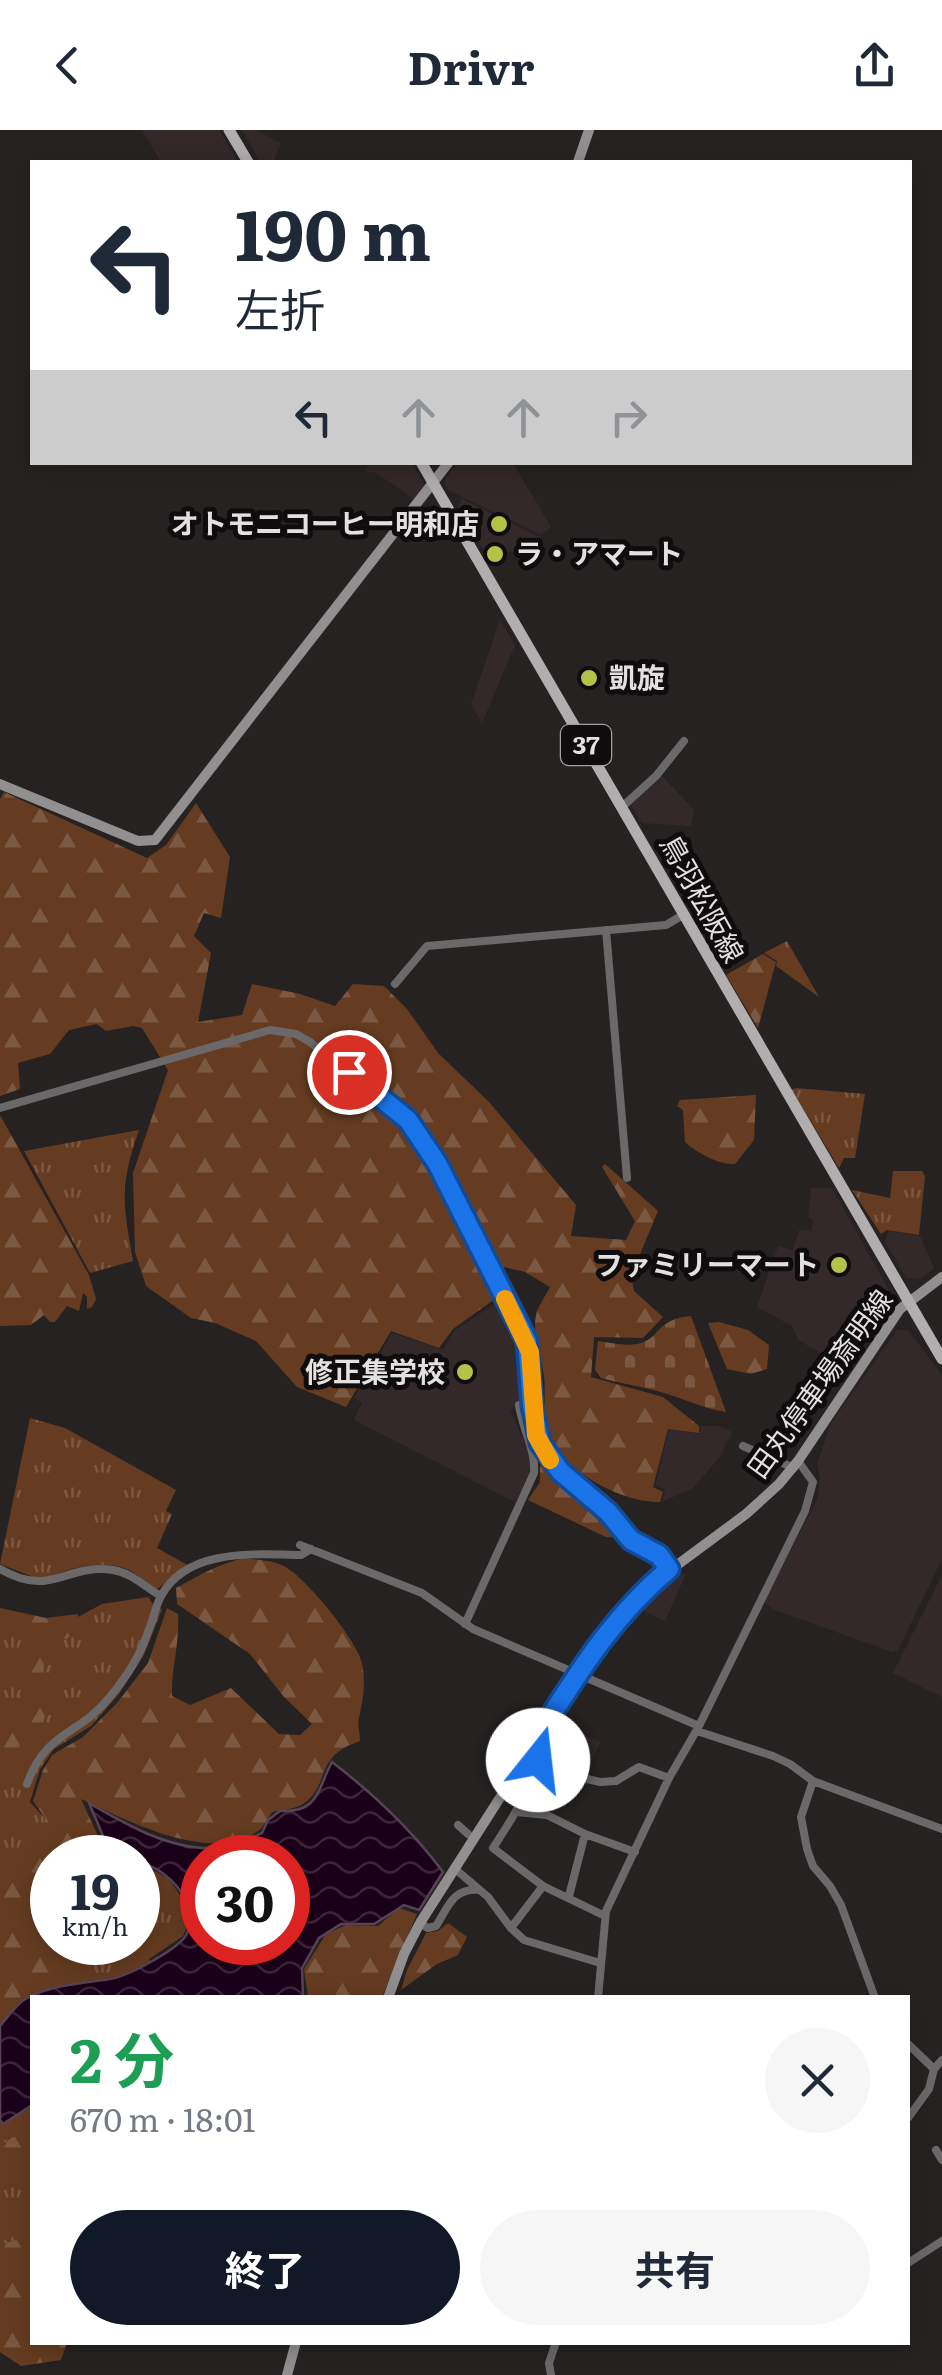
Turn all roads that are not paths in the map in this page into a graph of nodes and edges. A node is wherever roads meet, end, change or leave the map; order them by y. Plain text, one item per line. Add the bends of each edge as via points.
1 (229, 130) edge
2 (589, 130) edge
3 (247, 160) edge
4 (579, 160) edge
5 (423, 465) edge
6 (447, 465) edge
7 (433, 483) junction
8 (684, 742) dead end
9 (0, 784) edge
10 (622, 808) junction
11 (683, 915) junction
12 (606, 930) junction
13 (394, 984) dead end
14 (0, 1108) edge
15 (627, 1178) dead end
16 (942, 1277) edge
17 (908, 1300) junction
18 (942, 1359) edge
19 (519, 1405) dead end
20 (743, 1446) dead end
21 (796, 1464) junction
22 (300, 1545) dead end
23 (311, 1549) junction
24 (669, 1569) junction
25 (0, 1570) edge
26 (161, 1596) junction
27 (465, 1624) junction
28 (577, 1676) junction
29 (698, 1729) junction
30 (536, 1739) junction
31 (536, 1767) junction
32 (669, 1778) junction
33 (813, 1781) junction
34 (27, 1784) dead end
35 (516, 1812) junction
36 (458, 1825) dead end
37 (942, 1829) edge
38 (468, 1834) dead end
39 (585, 1834) junction
40 (481, 1842) dead end
41 (493, 1848) junction
42 (635, 1852) junction
43 (454, 1868) junction
44 (543, 1886) junction
45 (480, 1890) junction
46 (569, 1896) junction
47 (605, 1916) junction
48 (420, 1923) junction
49 (511, 1928) junction
50 (600, 1963) junction
51 (389, 1995) edge
52 (598, 1995) edge
53 (874, 1995) edge
54 (910, 2046) edge
55 (942, 2060) edge
56 (934, 2069) junction
57 (910, 2115) edge
58 (936, 2150) dead end
59 (942, 2160) edge
60 (942, 2241) edge
61 (910, 2262) edge
62 (295, 2345) edge
63 (555, 2345) edge
64 (287, 2375) edge
65 (551, 2375) edge

1 - 3 main road
2 - 4 main road
5 - 7 main road, 鳥羽松阪線 / 37
6 - 7 main road
7 - 9 main road via 155,840 138,841
7 - 10 main road, 鳥羽松阪線 / 37
8 - 10 street
10 - 11 main road, 鳥羽松阪線 / 37
11 - 12 street via 666,925
11 - 17 main road, 鳥羽松阪線 / 37
12 - 13 street via 427,946
12 - 15 street
14 - 24 street via 270,1030 310,1042 396,1109 426,1144 527,1341 540,1443 561,1472
16 - 17 main road, 田丸停車場斎明線
17 - 18 main road, 鳥羽松阪線 / 37
17 - 21 main road, 田丸停車場斎明線
19 - 27 street via 534,1473
20 - 21 street
21 - 24 main road, 田丸停車場斎明線 via 758,1505
21 - 29 street via 813,1482 805,1511
22 - 23 street
23 - 26 street via 214,1560
23 - 27 street via 422,1593
24 - 28 main road, 田丸停車場斎明線 via 623,1611
25 - 26 street via 41,1584 81,1571 115,1570
26 - 34 street via 141,1649 111,1696 51,1742
27 - 28 street
28 - 29 street
28 - 30 main road, 田丸停車場斎明線
29 - 32 street
29 - 33 street via 790,1764
30 - 31 street
30 - 43 main road, 田丸停車場斎明線
31 - 32 street via 600,1782 638,1767
31 - 35 street
32 - 42 street
33 - 37 street
33 - 53 street via 801,1817 806,1849 842,1905
35 - 39 street via 547,1815
35 - 41 street
36 - 38 street
39 - 42 street
39 - 46 street
40 - 41 street
41 - 44 street
42 - 47 street
43 - 45 street
43 - 48 main road, 田丸停車場斎明線
44 - 46 street
44 - 49 street
45 - 48 street via 449,1901 436,1926
45 - 49 street
46 - 47 street
47 - 50 street
48 - 51 main road, 田丸停車場斎明線
49 - 50 street via 524,1940
50 - 52 street
54 - 56 street
55 - 56 street
56 - 57 street
58 - 59 street
60 - 61 street
62 - 64 main road
63 - 65 street

